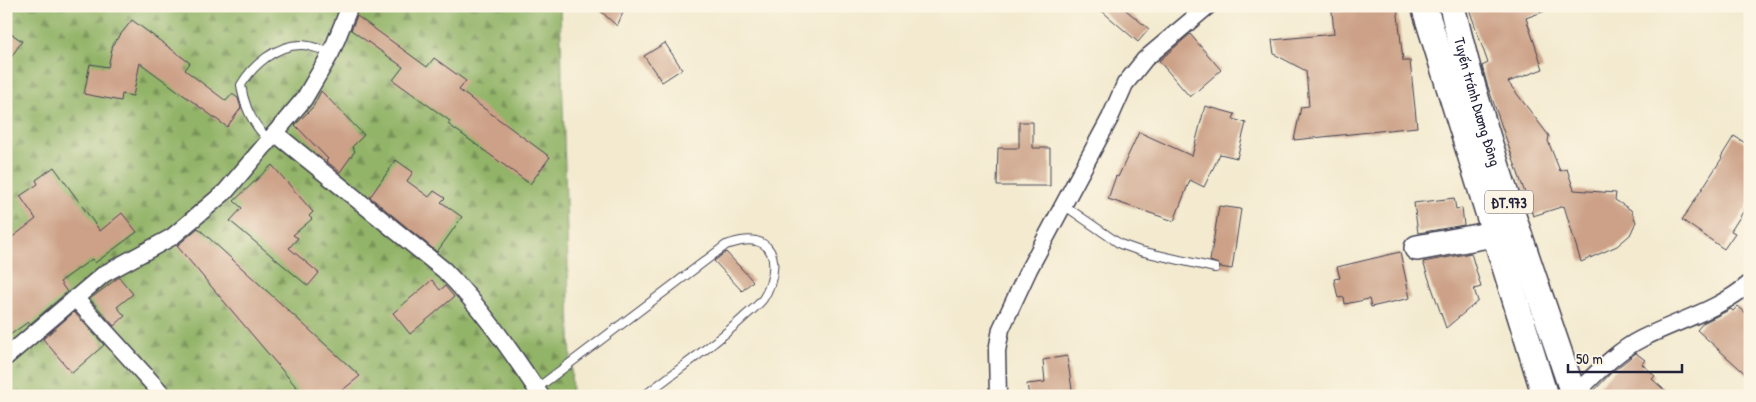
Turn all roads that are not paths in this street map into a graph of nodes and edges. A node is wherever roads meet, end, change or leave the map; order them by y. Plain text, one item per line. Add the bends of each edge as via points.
1 (350, 6) edge
2 (1208, 6) edge
3 (1424, 6) edge
4 (1452, 6) edge
5 (332, 53) junction
6 (272, 137) junction
7 (1065, 206) junction
8 (1494, 234) junction
9 (1417, 248) dead end
10 (1215, 268) dead end
11 (1750, 284) edge
12 (75, 298) junction
13 (6, 357) edge
14 (539, 392) edge
15 (164, 396) edge
16 (644, 396) edge
17 (998, 396) edge
18 (1545, 396) edge
19 (1574, 396) edge

1 - 5 street
2 - 7 street via 1134,71
3 - 8 main road, Tuyến tránh Dương Đông / ĐT.973
4 - 19 main road, Tuyến tránh Dương Đông / ĐT.973 via 1475,94
5 - 6 street via 304,99
5 - 6 lane via 303,45 286,46 247,75 240,85 242,96 256,126
6 - 12 street via 226,191 200,215 172,237 104,274
6 - 14 street via 450,276 476,305
7 - 10 lane via 1120,244
7 - 17 street via 1028,269 1001,328 997,351
8 - 9 main road
8 - 18 main road, Tuyến tránh Dương Đông / ĐT.973
11 - 19 street via 1714,308 1641,339 1607,363
12 - 13 street
12 - 15 street
14 - 16 lane via 726,245 742,240 758,241 767,248 773,256 774,267 763,299 731,330

